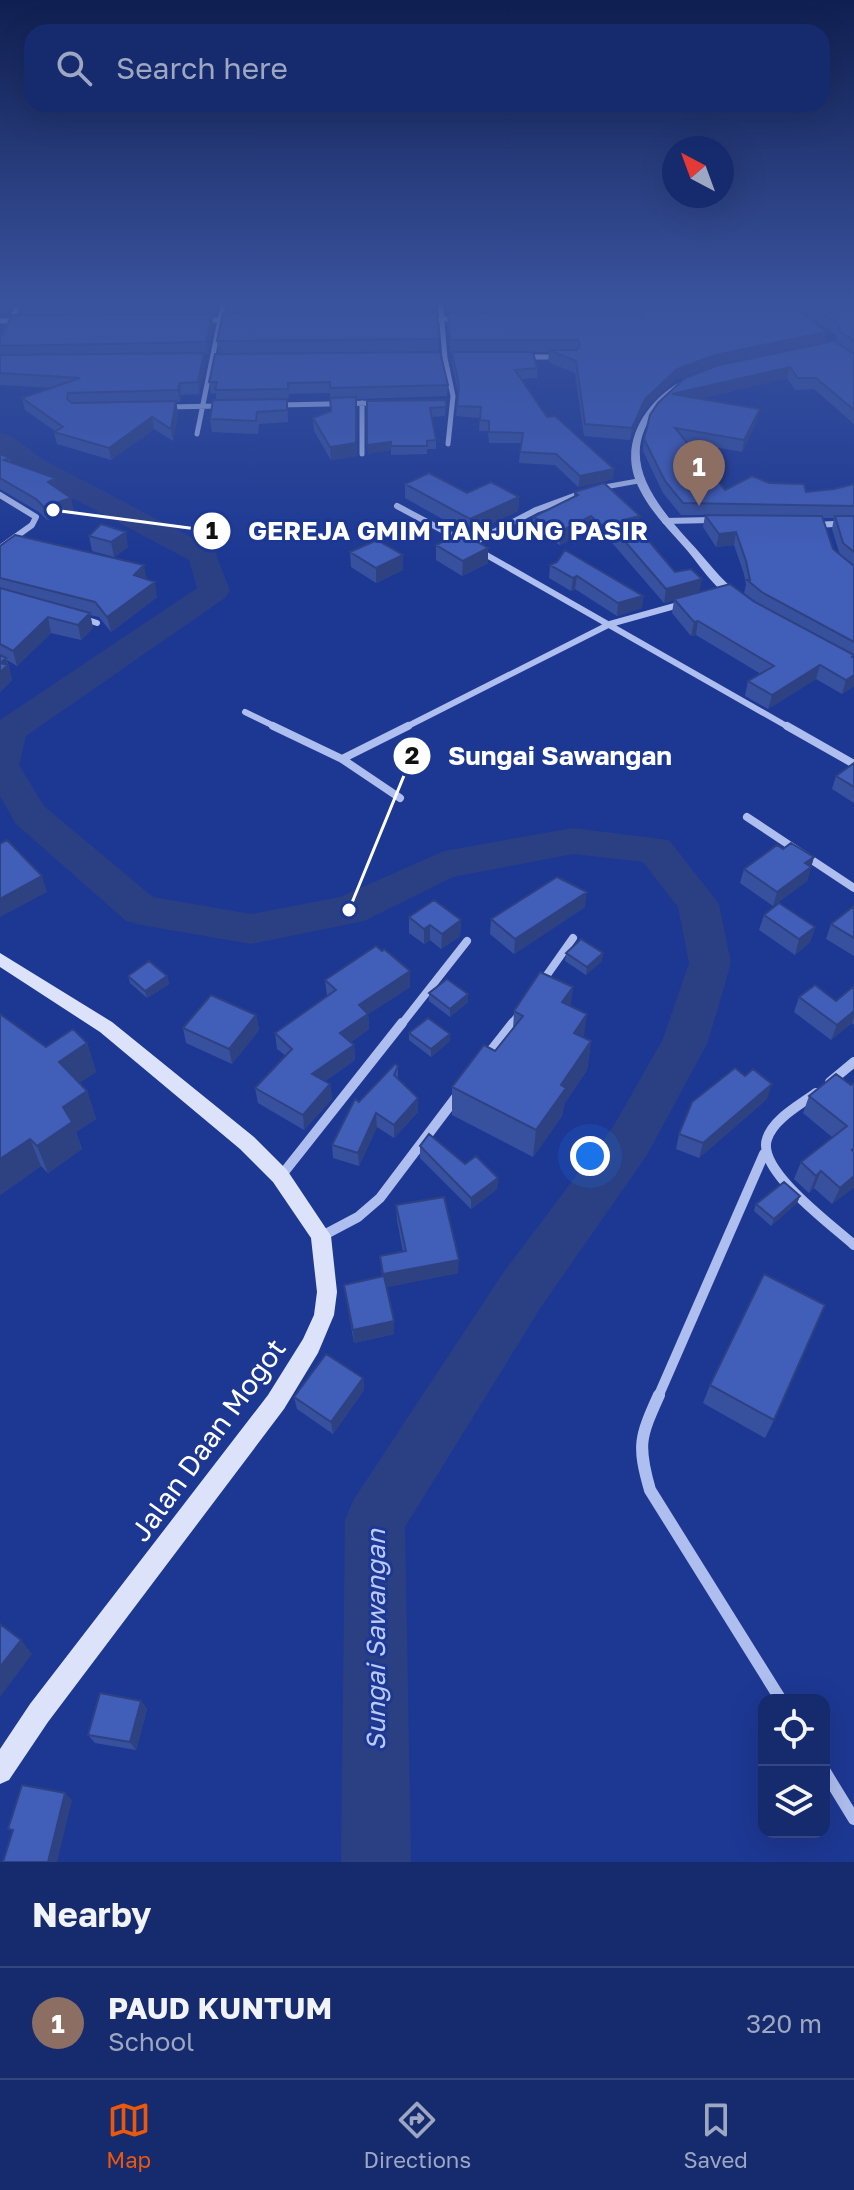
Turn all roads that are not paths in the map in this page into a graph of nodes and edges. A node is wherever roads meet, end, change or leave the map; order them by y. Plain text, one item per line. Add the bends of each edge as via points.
1 (207, 387) edge
2 (451, 387) edge
3 (680, 387) edge
4 (362, 403) junction
5 (387, 403) edge
6 (267, 405) edge
7 (203, 406) junction
8 (235, 406) edge
9 (160, 407) edge
10 (197, 434) dead end
11 (448, 444) dead end
12 (362, 454) dead end
13 (638, 481) junction
14 (0, 495) edge
15 (397, 506) dead end
16 (719, 520) edge
17 (665, 521) junction
18 (854, 523) edge
19 (811, 524) edge
20 (824, 525) junction
21 (16, 537) junction
22 (829, 539) edge
23 (31, 541) edge
24 (469, 545) junction
25 (0, 548) edge
26 (729, 591) junction
27 (714, 595) edge
28 (684, 603) edge
29 (746, 604) edge
30 (70, 615) edge
31 (97, 623) dead end
32 (610, 624) junction
33 (245, 712) dead end
34 (342, 759) junction
35 (854, 764) edge
36 (400, 798) dead end
37 (747, 817) dead end
38 (854, 888) edge
39 (573, 938) dead end
40 (467, 941) dead end
41 (0, 959) edge
42 (535, 993) edge
43 (526, 1005) edge
44 (854, 1062) edge
45 (480, 1065) edge
46 (462, 1089) edge
47 (764, 1154) junction
48 (280, 1176) junction
49 (321, 1236) junction
50 (854, 1245) edge
51 (777, 1694) edge
52 (0, 1771) edge
53 (830, 1780) edge
54 (854, 1819) edge

1 - 7 street
2 - 11 street
3 - 13 street via 650,412 633,458
4 - 5 street
4 - 6 street
4 - 12 street
7 - 8 street
7 - 9 street
7 - 10 street
13 - 17 street
13 - 24 street via 564,498
14 - 21 street via 36,517
15 - 24 street
16 - 17 street
17 - 26 street
18 - 20 street
19 - 20 street
20 - 22 street
21 - 23 street
21 - 25 street
24 - 32 street
26 - 27 street
26 - 29 street
28 - 32 street
30 - 31 street
32 - 34 street
32 - 35 street
33 - 34 street
34 - 36 street
37 - 38 street
39 - 42 street
40 - 48 street
41 - 48 main road, Jalan Daan Mogot via 106,1027
43 - 45 street
44 - 47 street via 773,1126 763,1142
46 - 49 street via 380,1198 358,1217
47 - 50 street via 769,1167
47 - 51 street via 643,1431 640,1456 650,1490
48 - 49 main road, Jalan Daan Mogot
49 - 52 main road, Jalan Daan Mogot via 327,1292 311,1346 276,1402
53 - 54 street

